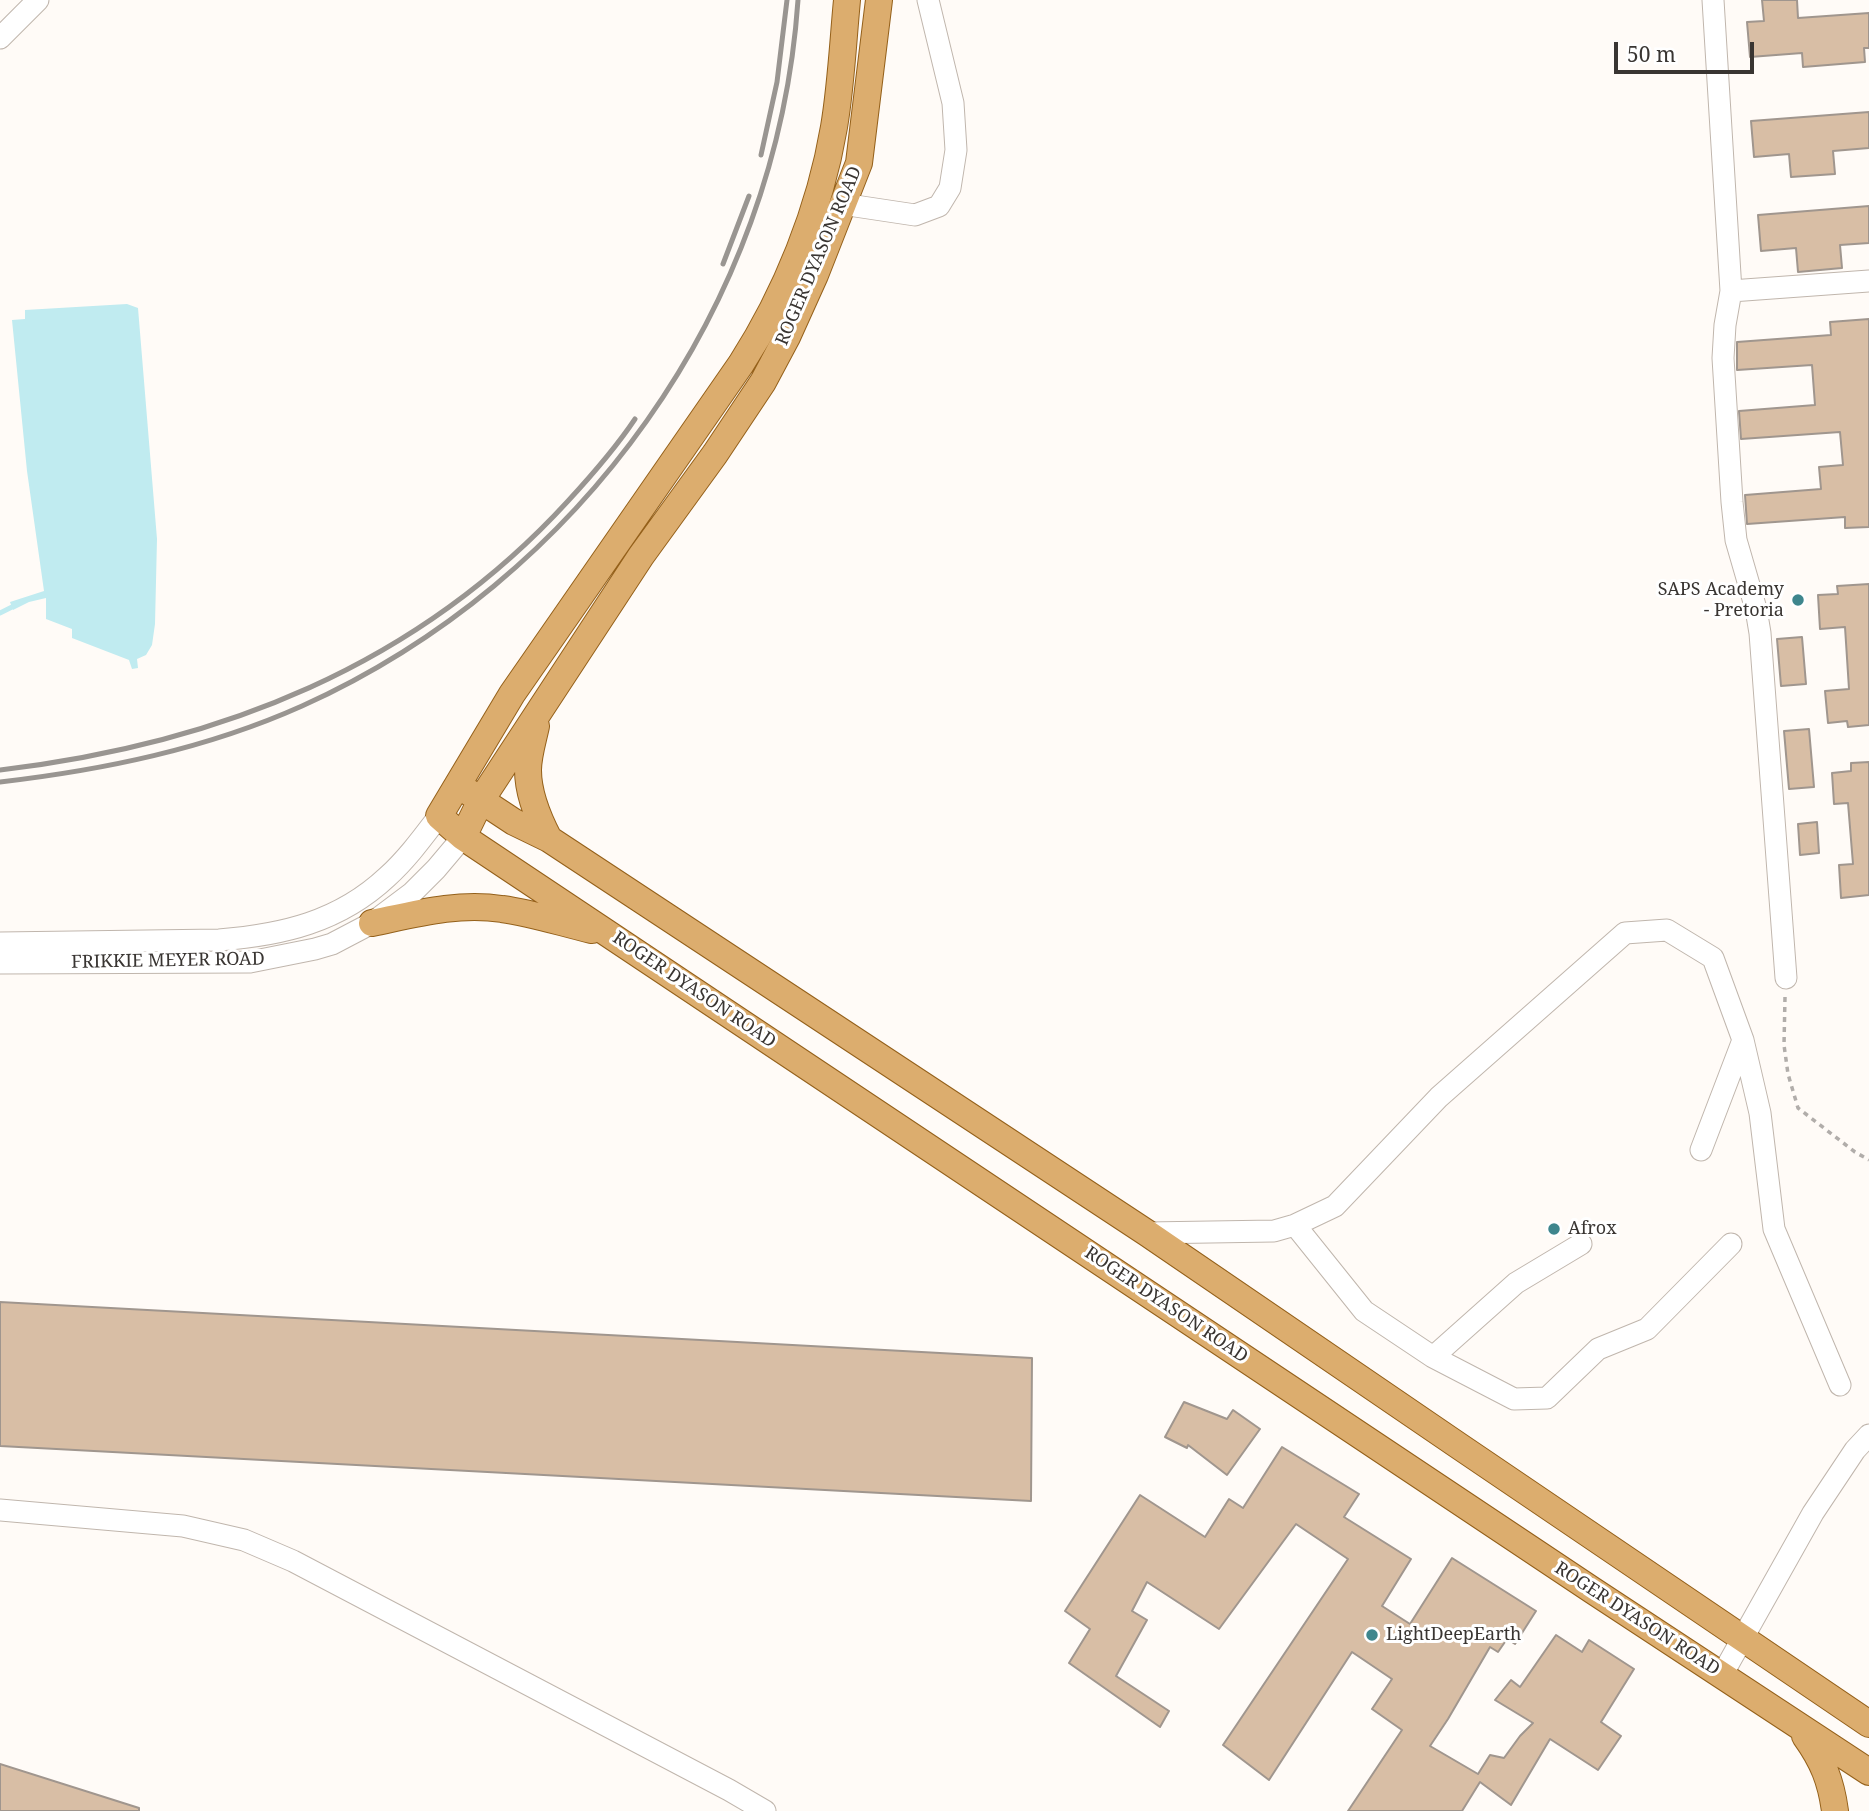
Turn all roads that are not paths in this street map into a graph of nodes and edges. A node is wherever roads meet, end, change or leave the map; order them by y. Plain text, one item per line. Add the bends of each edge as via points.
1 (38, 0) edge
2 (847, 0) edge
3 (879, 0) edge
4 (928, 0) edge
5 (1713, 0) edge
6 (0, 38) edge
7 (830, 200) junction
8 (1869, 281) edge
9 (1731, 292) junction
10 (538, 714) junction
11 (457, 785) junction
12 (481, 800) junction
13 (439, 816) junction
14 (463, 837) junction
15 (549, 839) junction
16 (372, 923) junction
17 (611, 935) junction
18 (0, 943) edge
19 (0, 963) edge
20 (1786, 978) road end
21 (1743, 1040) junction
22 (1701, 1150) dead end
23 (1295, 1225) junction
24 (1147, 1233) junction
25 (1581, 1244) dead end
26 (1731, 1244) dead end
27 (1433, 1357) junction
28 (1839, 1385) dead end
29 (1869, 1434) edge
30 (0, 1510) edge
31 (1743, 1639) junction
32 (1722, 1675) junction
33 (1869, 1724) edge
34 (1798, 1726) junction
35 (1869, 1772) edge
36 (765, 1811) edge
37 (1835, 1811) edge

1 - 6 street
2 - 7 main road, ROGER DYASON ROAD
3 - 7 main road, ROGER DYASON ROAD via 859,163
4 - 7 street via 953,103 956,150 950,188 939,205 915,215
5 - 9 street
7 - 10 main road, ROGER DYASON ROAD via 815,275 763,382
7 - 11 main road, ROGER DYASON ROAD via 800,245 741,365 512,694
8 - 9 street
9 - 20 street via 1723,358 1730,480 1736,540 1760,634
10 - 12 main road, ROGER DYASON ROAD
10 - 15 main road via 528,769 532,799
11 - 12 main road
11 - 13 main road, ROGER DYASON ROAD
12 - 14 main road, ROGER DYASON ROAD
12 - 15 main road
13 - 14 main road, ROGER DYASON ROAD
13 - 18 street, FRIKKIE MEYER ROAD via 387,878 341,910 293,930 219,940
14 - 16 street, FRIKKIE MEYER ROAD via 412,892
14 - 17 main road, ROGER DYASON ROAD
15 - 24 main road
16 - 17 main road via 477,907
16 - 19 street, FRIKKIE MEYER ROAD via 331,944 250,962
17 - 32 main road, ROGER DYASON ROAD
21 - 22 street
21 - 23 street via 1713,958 1667,930 1625,933 1439,1097 1335,1206
21 - 28 street via 1760,1113 1774,1229
23 - 24 street via 1274,1231
23 - 27 street via 1364,1311
24 - 31 main road
25 - 27 street via 1516,1283
26 - 27 street via 1647,1329 1598,1349 1547,1398 1514,1399
29 - 31 street via 1813,1513
30 - 36 street via 183,1526 244,1540 446,1640
31 - 32 street
31 - 33 main road
32 - 34 main road, ROGER DYASON ROAD
34 - 35 main road, ROGER DYASON ROAD
34 - 37 main road via 1825,1767

